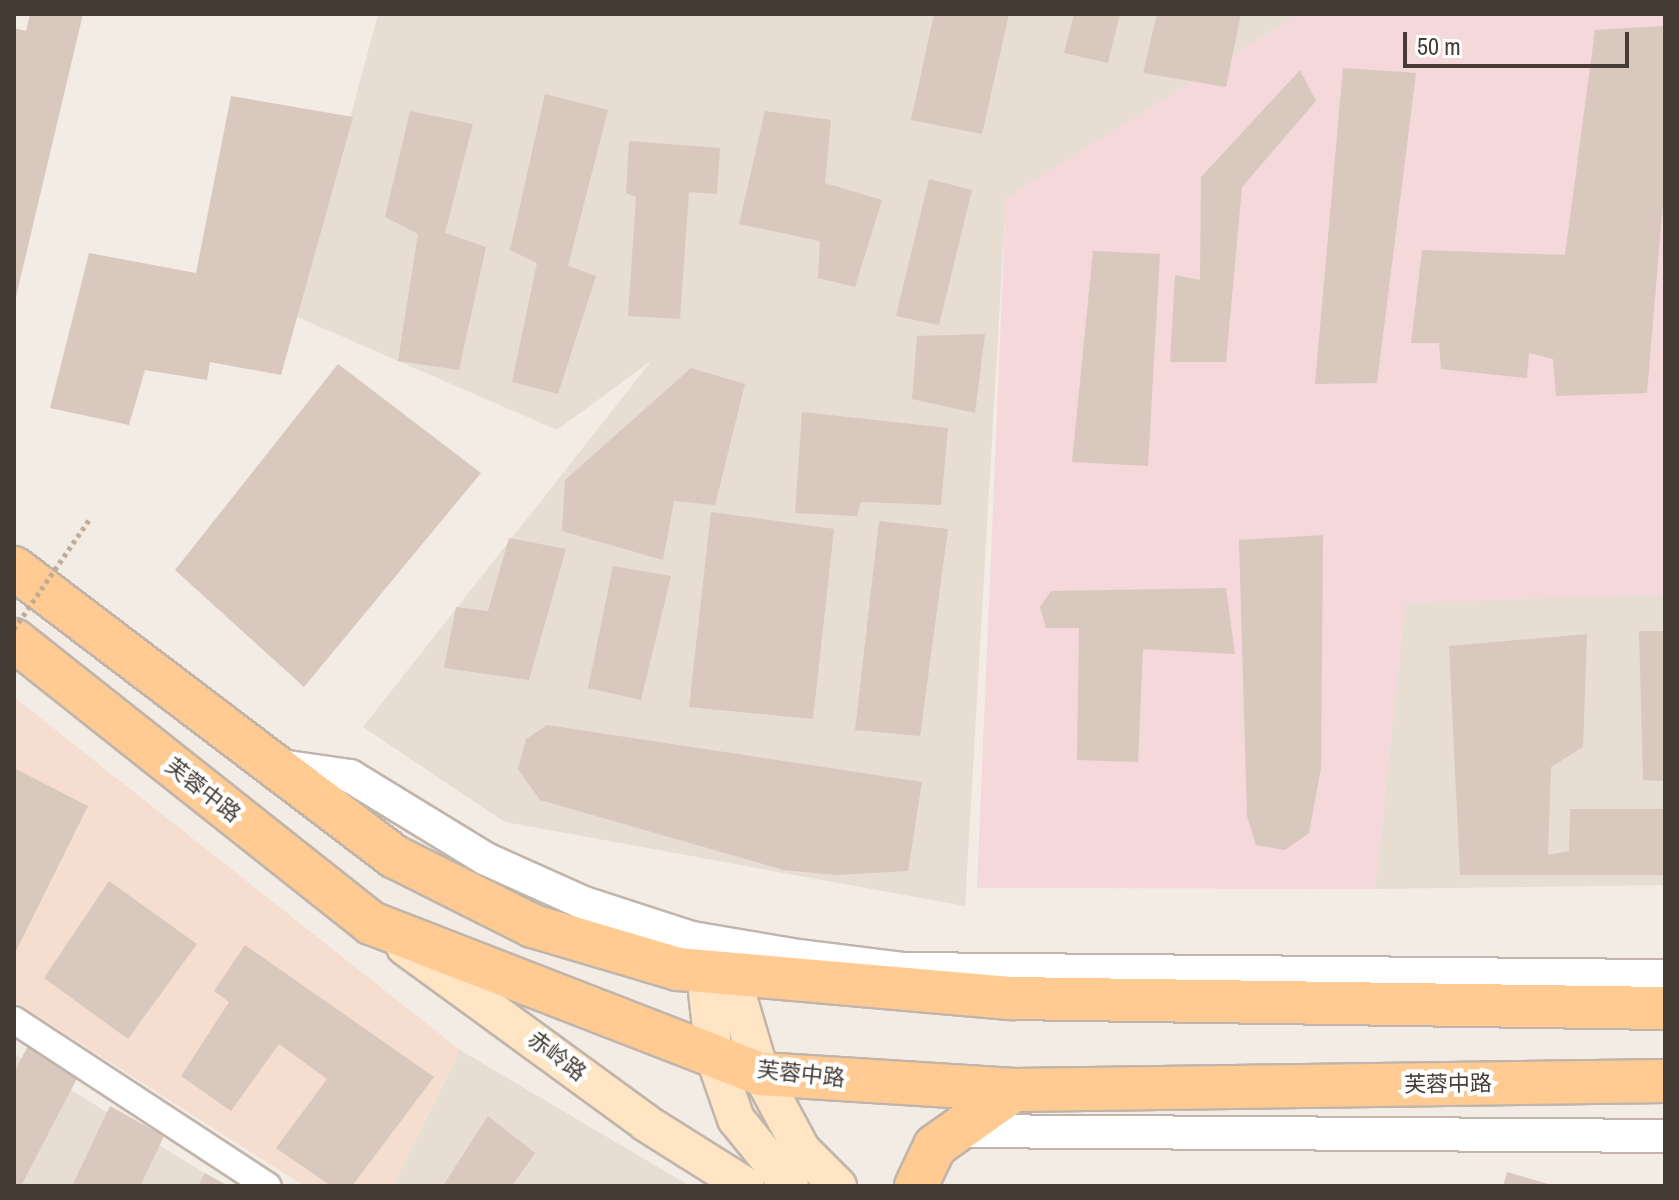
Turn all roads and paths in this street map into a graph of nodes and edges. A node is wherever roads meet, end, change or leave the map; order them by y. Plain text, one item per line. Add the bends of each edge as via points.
1 (89, 520) dead end
2 (14, 568) edge
3 (14, 629) edge
4 (14, 640) edge
5 (273, 765) junction
6 (371, 923) junction
7 (718, 975) junction
8 (1665, 976) edge
9 (1665, 1008) edge
10 (14, 1020) edge
11 (714, 1056) junction
12 (761, 1074) junction
13 (1665, 1081) edge
14 (1014, 1090) junction
15 (957, 1131) junction
16 (1665, 1136) edge
17 (268, 1186) edge
18 (746, 1186) edge
19 (790, 1186) edge
20 (838, 1186) edge
21 (916, 1186) edge

1 - 3 path, bridge
2 - 5 main road
4 - 6 main road, 芙蓉中路
5 - 7 main road via 395,857 533,926
5 - 8 street via 350,776 486,859 584,903 692,938 798,956 902,969
6 - 11 main road, 芙蓉中路
6 - 18 main road, 赤岭路 via 646,1123
7 - 9 main road via 1012,998
7 - 11 main road
7 - 12 main road
10 - 17 street
11 - 12 main road, 芙蓉中路
11 - 19 main road via 736,1119
12 - 14 main road, 芙蓉中路
12 - 20 main road via 802,1150
13 - 14 main road, 芙蓉中路
14 - 15 main road
15 - 16 street
15 - 21 main road via 935,1146

